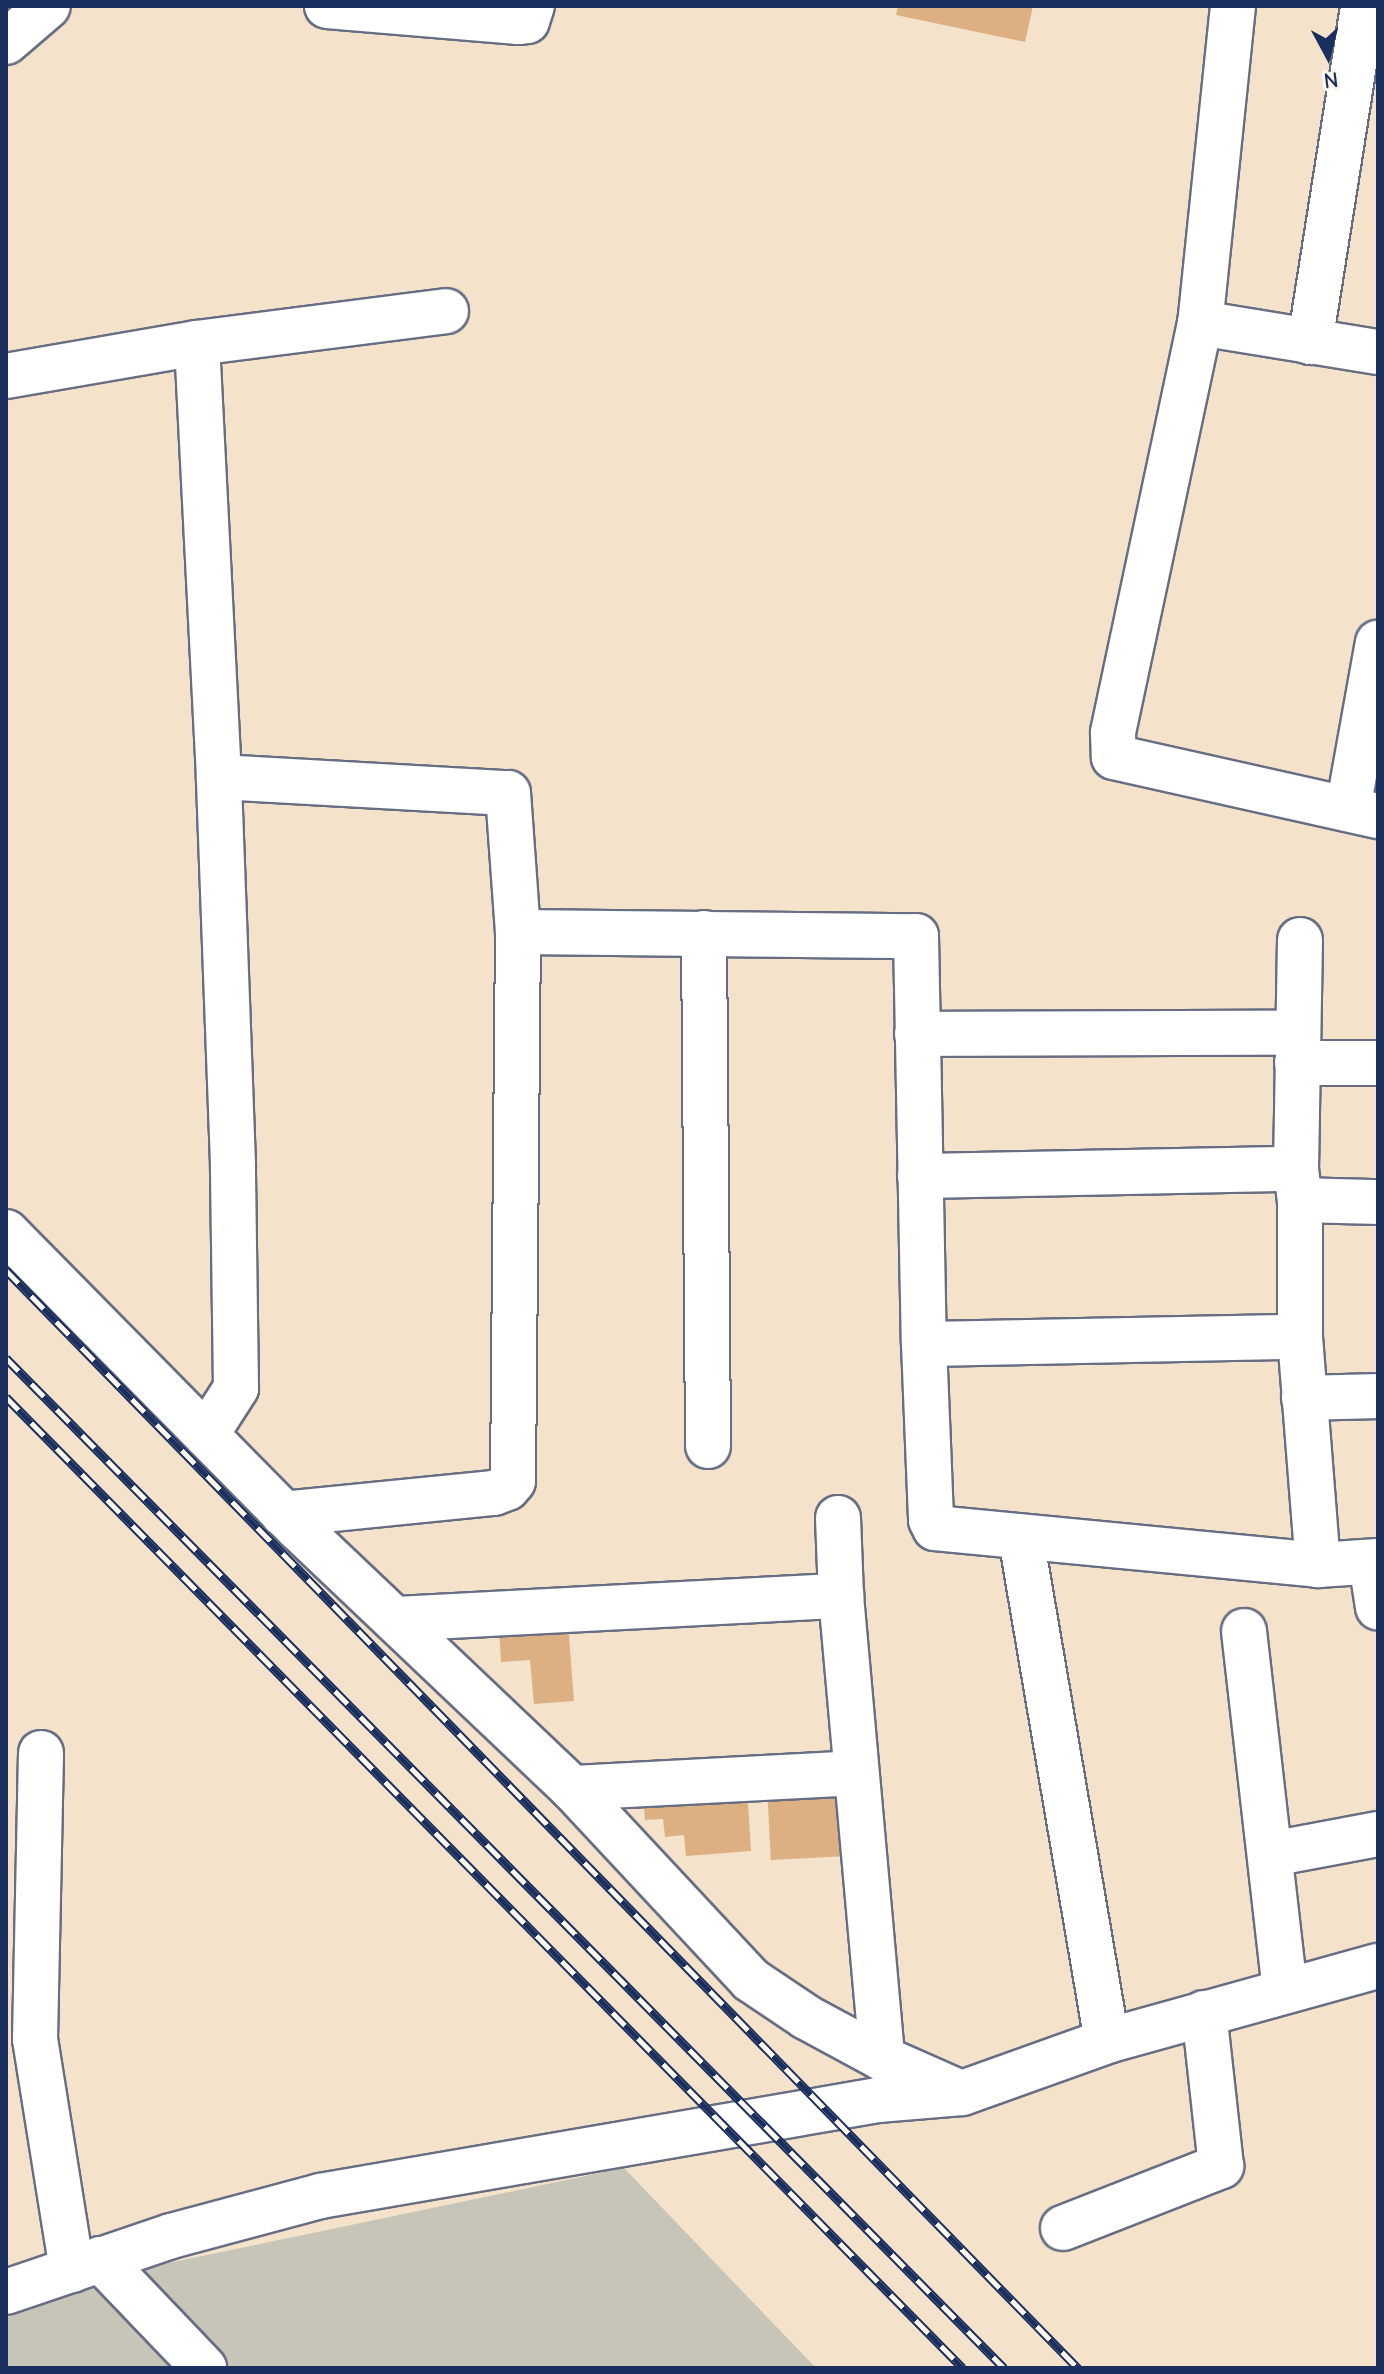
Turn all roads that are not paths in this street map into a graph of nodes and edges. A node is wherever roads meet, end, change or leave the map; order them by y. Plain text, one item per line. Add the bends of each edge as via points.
1 (48, 6) edge
2 (327, 6) edge
3 (532, 6) edge
4 (1233, 6) edge
5 (1363, 6) edge
6 (6, 42) edge
7 (446, 311) dead end
8 (1200, 323) junction
9 (1310, 342) junction
10 (197, 343) junction
11 (1378, 352) edge
12 (6, 376) edge
13 (1378, 643) edge
14 (219, 777) junction
15 (1363, 813) edge
16 (518, 932) junction
17 (704, 933) junction
18 (1300, 940) dead end
19 (917, 1034) junction
20 (1298, 1048) junction
21 (1378, 1063) edge
22 (920, 1176) junction
23 (1298, 1184) junction
24 (1378, 1202) edge
25 (6, 1232) edge
26 (1300, 1337) junction
27 (924, 1344) junction
28 (1378, 1396) edge
29 (1304, 1398) junction
30 (206, 1435) junction
31 (708, 1446) dead end
32 (283, 1514) junction
33 (838, 1518) dead end
34 (1021, 1538) junction
35 (1374, 1561) edge
36 (1318, 1565) junction
37 (841, 1596) junction
38 (1378, 1607) edge
39 (395, 1619) junction
40 (1244, 1631) dead end
41 (41, 1753) dead end
42 (856, 1773) junction
43 (572, 1788) junction
44 (1378, 1834) edge
45 (1271, 1854) junction
46 (1378, 1966) edge
47 (1285, 1991) junction
48 (1204, 2013) junction
49 (21, 2020) edge
50 (1107, 2041) junction
51 (882, 2058) junction
52 (962, 2093) junction
53 (1063, 2228) dead end
54 (86, 2264) junction
55 (6, 2292) edge
56 (204, 2368) edge

1 - 6 street
2 - 3 street via 518,22 527,21
4 - 8 street
5 - 9 street
7 - 10 street
8 - 9 street
8 - 15 street via 1113,733 1114,757
9 - 11 street
10 - 12 street
10 - 14 street
13 - 15 street
14 - 16 street via 508,793
14 - 30 street via 236,1388
16 - 17 street
16 - 32 street via 513,1481 494,1493
17 - 19 street via 916,936
17 - 31 street
18 - 20 street
19 - 20 street
19 - 22 street
20 - 21 street
20 - 23 street
22 - 23 street
22 - 27 street
23 - 24 street
23 - 26 street
25 - 30 street
26 - 27 street
26 - 29 street
27 - 34 street via 931,1520 935,1528
28 - 29 street
29 - 36 street
30 - 32 street
32 - 39 street
33 - 37 street
34 - 36 street
34 - 50 street
35 - 36 street
35 - 38 street
37 - 39 street
37 - 42 street
39 - 43 street
40 - 45 street
41 - 49 street
42 - 43 street
42 - 51 street
43 - 51 street via 751,1980
44 - 45 street
45 - 47 street
46 - 47 street
47 - 48 street
48 - 50 street
48 - 53 street via 1221,2166
49 - 54 street
50 - 52 street
51 - 52 street
52 - 54 street via 878,2100 320,2196
54 - 55 street
54 - 56 street

